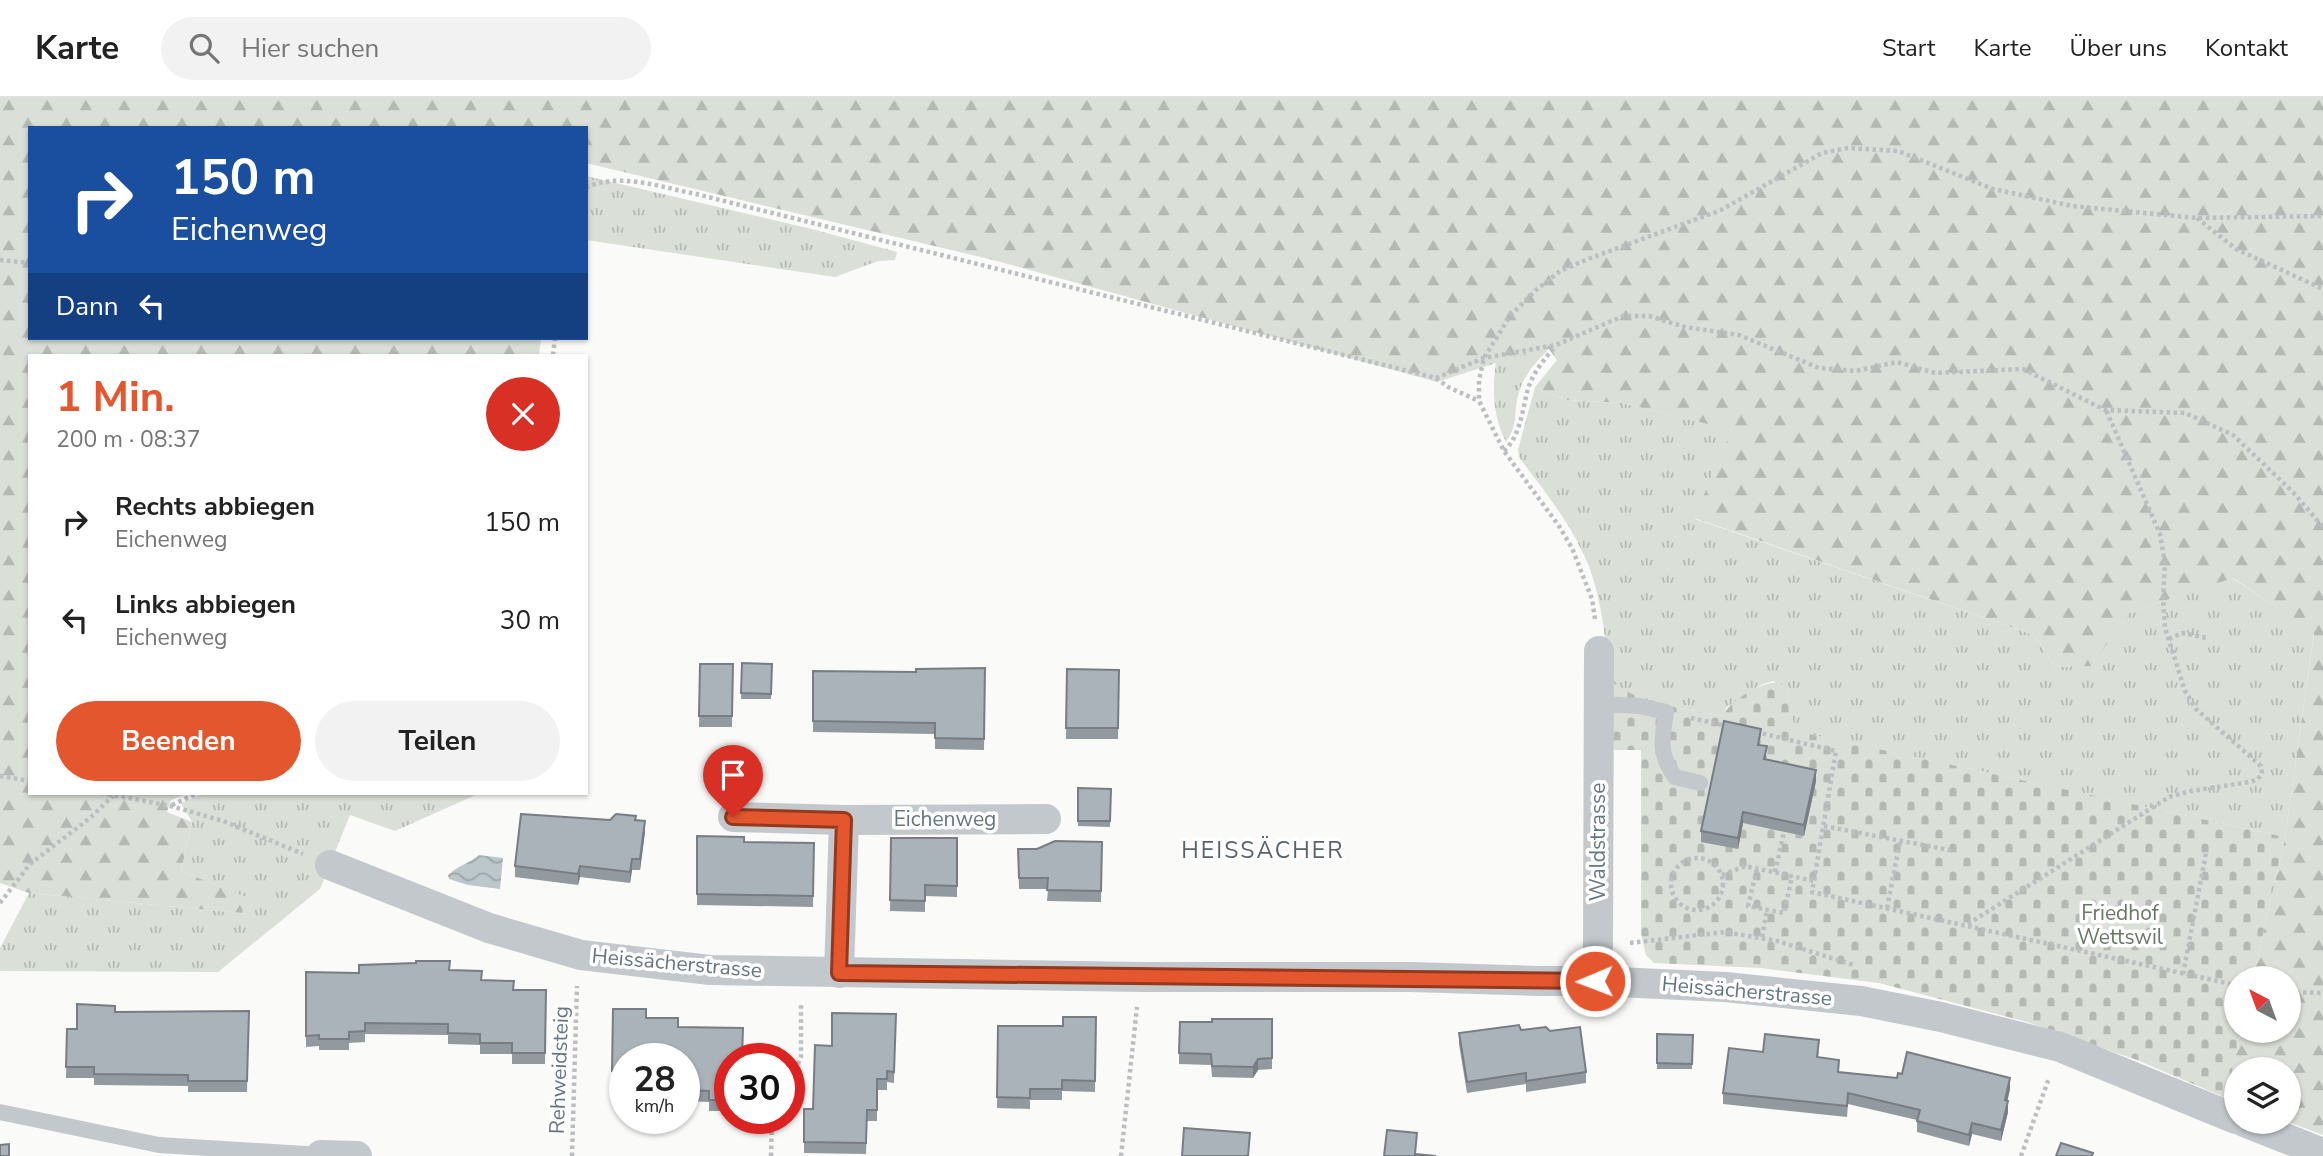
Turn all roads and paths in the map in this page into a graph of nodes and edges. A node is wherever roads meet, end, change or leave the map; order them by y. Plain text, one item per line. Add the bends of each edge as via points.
1 (588, 187) edge
2 (2323, 216) edge
3 (2197, 218) junction
4 (0, 260) edge
5 (28, 263) edge
6 (2323, 289) edge
7 (1556, 345) junction
8 (1483, 358) junction
9 (1436, 378) junction
10 (1479, 401) junction
11 (2105, 410) junction
12 (1504, 451) junction
13 (2323, 527) edge
14 (2207, 638) dead end
15 (2169, 639) junction
16 (1599, 651) joint
17 (1599, 704) junction
18 (1667, 712) junction
19 (1736, 727) edge
20 (1748, 730) edge
21 (0, 776) edge
22 (28, 781) edge
23 (1700, 783) dead end
24 (113, 795) joint
25 (194, 795) edge
26 (171, 806) junction
27 (733, 817) dead end
28 (1046, 819) dead end
29 (844, 820) junction
30 (1824, 825) junction
31 (1784, 832) edge
32 (1900, 841) junction
33 (1954, 851) dead end
34 (2206, 853) dead end
35 (330, 865) joint
36 (1756, 869) junction
37 (1774, 872) junction
38 (1722, 875) junction
39 (1792, 876) junction
40 (1814, 881) junction
41 (0, 903) edge
42 (1887, 908) junction
43 (1767, 910) junction
44 (1967, 925) junction
45 (1762, 937) junction
46 (1598, 946) junction
47 (1860, 967) dead end
48 (839, 973) junction
49 (2183, 974) junction
50 (1142, 977) junction
51 (1595, 981) junction
52 (2224, 983) edge
53 (577, 985) dead end
54 (2301, 992) edge
55 (2323, 993) edge
56 (801, 997) dead end
57 (801, 1043) edge
58 (2050, 1076) dead end
59 (0, 1112) edge
60 (2224, 1114) edge
61 (772, 1134) edge
62 (2275, 1134) edge
63 (2323, 1153) edge
64 (321, 1155) edge
65 (357, 1156) edge
66 (572, 1156) edge
67 (771, 1156) edge
68 (1121, 1156) edge
69 (2021, 1156) edge

1 - 9 path via 598,182 634,182 696,194
2 - 3 path
3 - 6 path via 2236,249
3 - 8 path via 2059,203 1993,189 1898,151 1848,148 1822,153 1721,210 1560,271 1510,316
4 - 5 path
7 - 8 path
7 - 11 path via 1623,316 1649,316 1739,335 1819,369 1856,371 1897,362 1935,373 2023,369
7 - 12 path via 1529,386 1517,430
8 - 9 path
8 - 10 path
9 - 10 path
10 - 12 path
11 - 13 path via 2185,414 2233,435
11 - 15 path via 2160,534
12 - 16 path via 1572,548 1592,599
14 - 15 path via 2182,633
15 - 44 path via 2190,701 2261,766 2258,779 2169,797
16 - 17 street, Waldstrasse
17 - 18 lane
17 - 46 street, Waldstrasse
18 - 19 path
18 - 23 lane via 1661,744 1665,763 1675,777
20 - 30 path via 1836,751
21 - 22 path
24 - 26 path
24 - 41 path via 30,864
25 - 26 path
26 - 35 path via 223,821
27 - 29 street, Eichenweg
28 - 29 street, Eichenweg
29 - 48 street
30 - 32 path
30 - 40 path
31 - 37 path
32 - 33 path
32 - 42 path
34 - 49 path
35 - 48 street, Heissächerstrasse via 489,928 582,955 710,970
36 - 37 path
36 - 38 path via 1745,866
36 - 43 path via 1748,906
37 - 39 path
38 - 38 path via 1706,859 1682,862 1670,882 1672,894 1688,910 1700,911 1720,898
39 - 40 path
39 - 43 path via 1784,914
40 - 42 path via 1812,892
42 - 44 path
43 - 45 path
44 - 49 path
45 - 46 path via 1725,932
45 - 47 path
46 - 51 street, Waldstrasse
48 - 50 street, Heissächerstrasse
49 - 52 path
50 - 51 street, Heissächerstrasse
50 - 68 path
51 - 60 street, Heissächerstrasse via 1756,989 1861,1001 1941,1017 2060,1047
53 - 66 path, Rehweidsteig
54 - 55 path
56 - 57 path
58 - 69 path
59 - 64 lane via 159,1144
61 - 67 path
62 - 63 street
64 - 65 street

